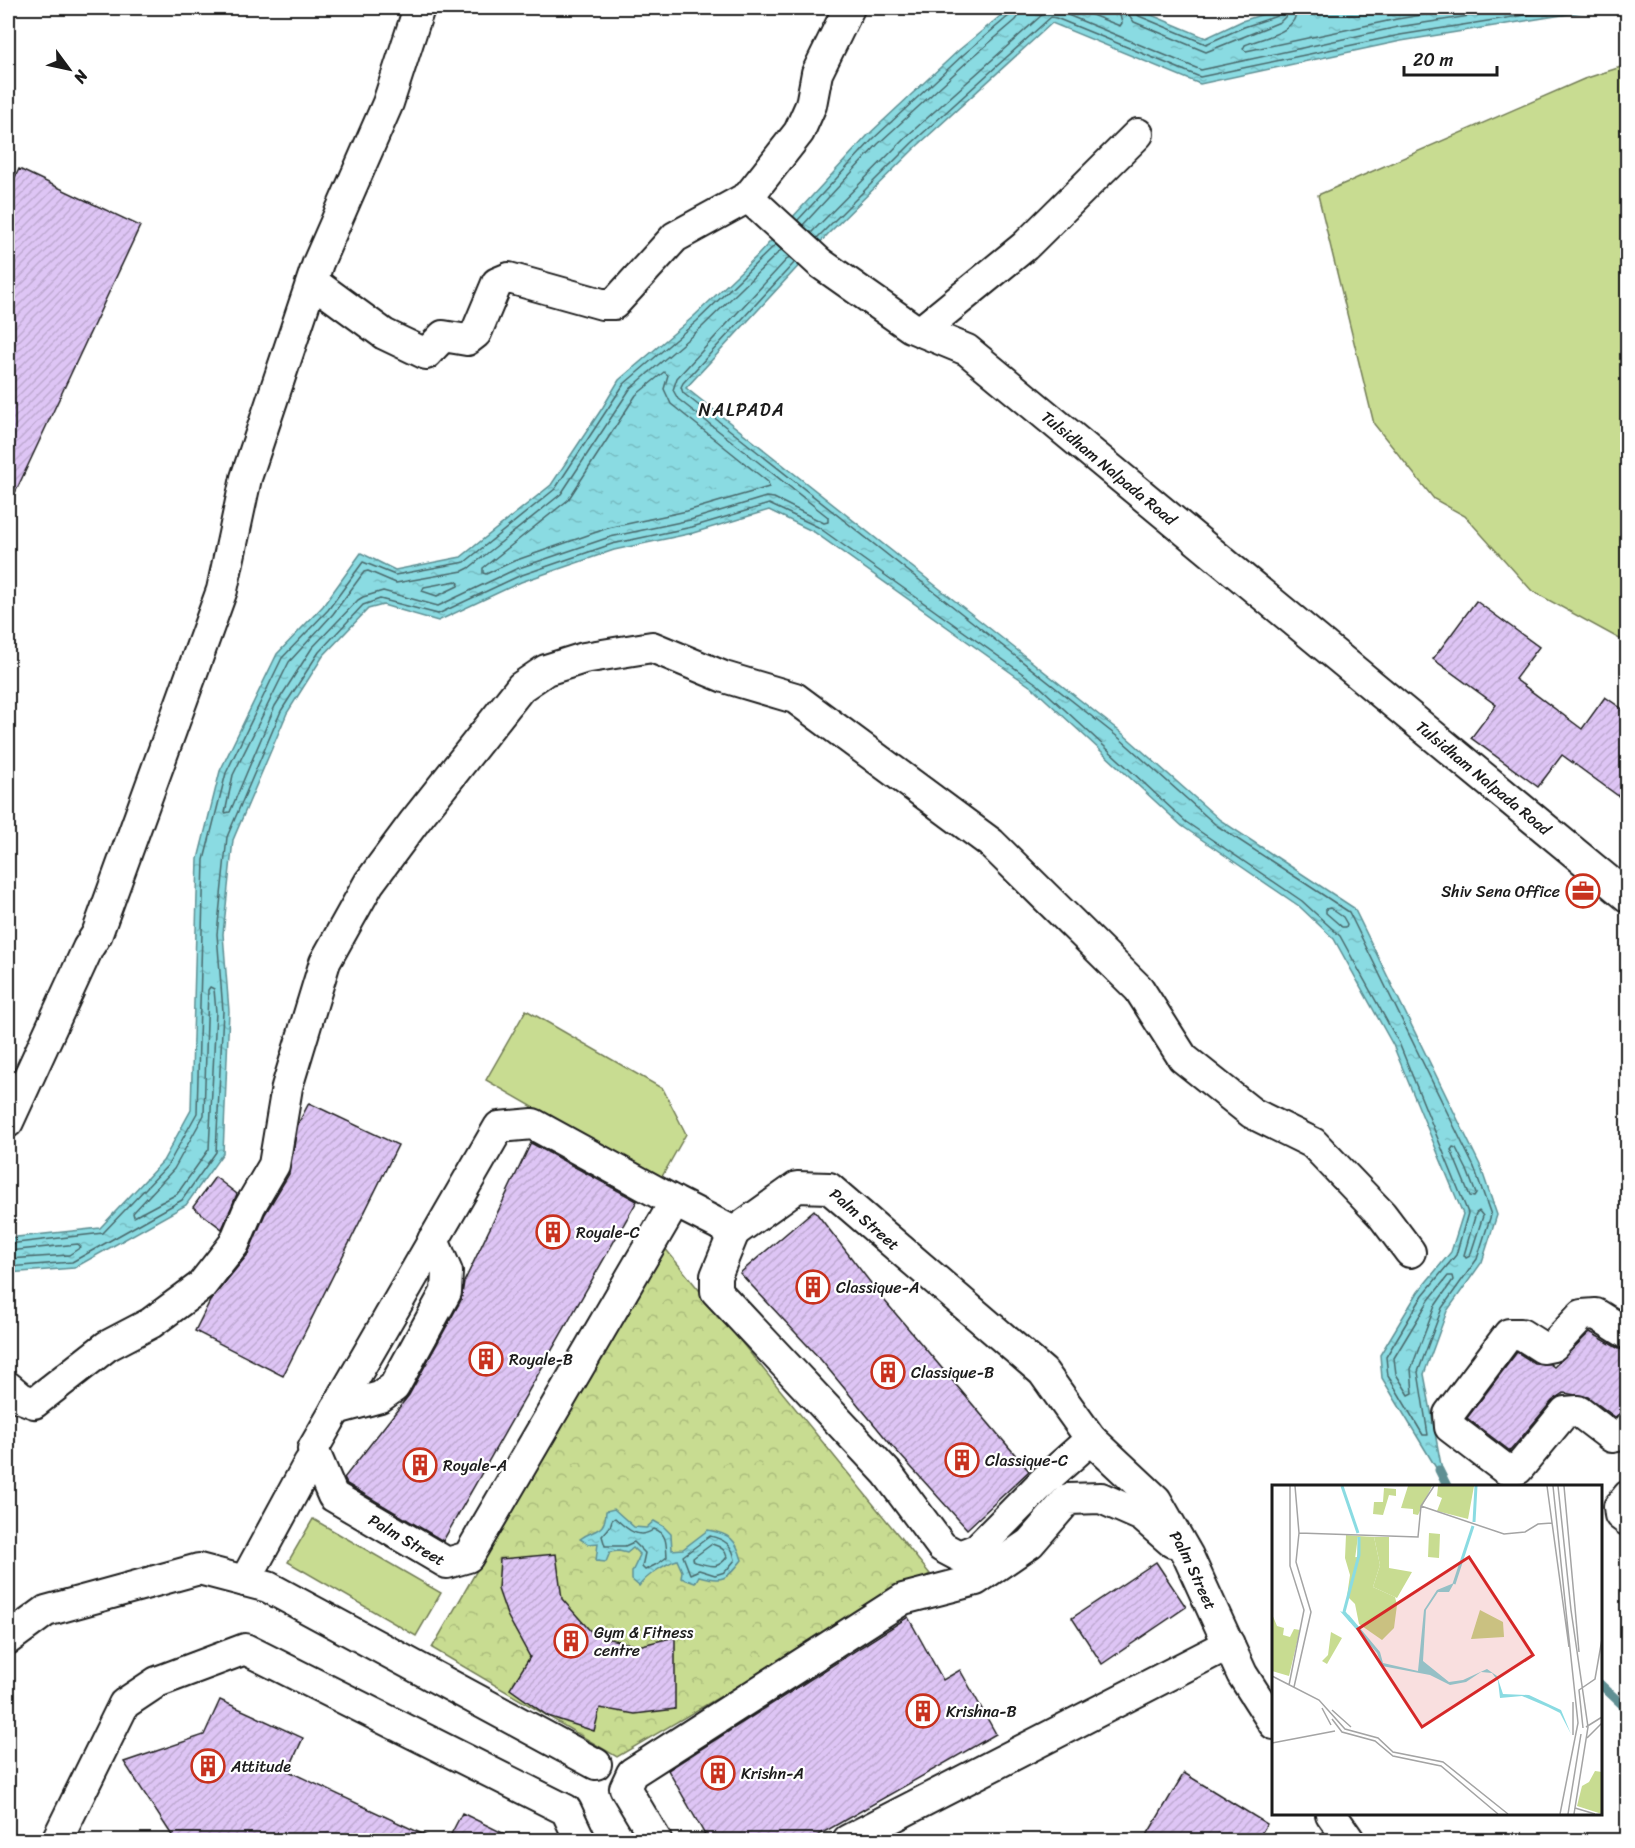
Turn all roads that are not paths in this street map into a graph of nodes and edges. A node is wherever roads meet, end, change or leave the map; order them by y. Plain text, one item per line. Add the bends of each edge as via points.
1 (419, 8) edge
2 (849, 8) edge
3 (1138, 134) dead end
4 (748, 197) junction
5 (313, 282) junction
6 (921, 331) junction
7 (1628, 897) edge
8 (8, 1122) edge
9 (675, 1202) junction
10 (734, 1232) junction
11 (1410, 1252) dead end
12 (1628, 1334) edge
13 (8, 1387) edge
14 (1628, 1428) edge
15 (1091, 1439) junction
16 (311, 1456) junction
17 (1628, 1496) edge
18 (1628, 1521) edge
19 (1188, 1556) junction
20 (257, 1584) junction
21 (8, 1639) edge
22 (1229, 1644) junction
23 (1272, 1721) edge
24 (596, 1764) dead end
25 (1332, 1815) edge
26 (57, 1840) edge
27 (580, 1840) edge
28 (656, 1840) edge
29 (849, 1840) edge
30 (1349, 1840) edge

1 - 5 street via 388,103
2 - 4 street via 817,73 811,105 799,132
3 - 6 street via 1025,246
4 - 5 street via 675,237 614,304 509,278 497,283 477,333 467,340 443,336 426,354 384,334
4 - 6 street, Tulsidham Nalpada Road via 820,263
5 - 8 street via 246,478 222,590 101,923
6 - 7 street, Tulsidham Nalpada Road via 967,350
9 - 10 street
9 - 16 street via 533,1124 499,1126
9 - 16 street, Palm Street via 468,1557 447,1563 333,1496
10 - 15 street, Palm Street via 797,1187 829,1188 1043,1372
10 - 15 street via 716,1276 716,1291 887,1473 942,1547 959,1556 977,1550
11 - 13 street via 1382,1215 1313,1143 1252,1113 1183,1058 1140,989 991,843 795,698 724,676 652,647 584,658 546,670 521,687 369,883 325,962 287,1087 274,1165 234,1244 201,1286 151,1323 107,1346 34,1403
12 - 14 street via 1596,1314 1582,1315 1552,1346 1543,1348 1521,1334 1509,1335 1449,1414 1450,1427 1505,1469 1518,1469 1565,1412 1578,1411 1612,1437 1622,1435
15 - 19 street, Palm Street via 1156,1500
16 - 20 street
17 - 18 street via 1619,1507 1620,1515
19 - 22 street, Palm Street
19 - 28 street via 1142,1516 1101,1498 1068,1498 1030,1543 976,1580 903,1599 632,1773 625,1788
20 - 21 street via 199,1569 46,1611
20 - 24 street
22 - 23 street, Palm Street via 1242,1674
22 - 29 street
25 - 30 street
26 - 27 street via 124,1704 157,1682 245,1649 566,1810

